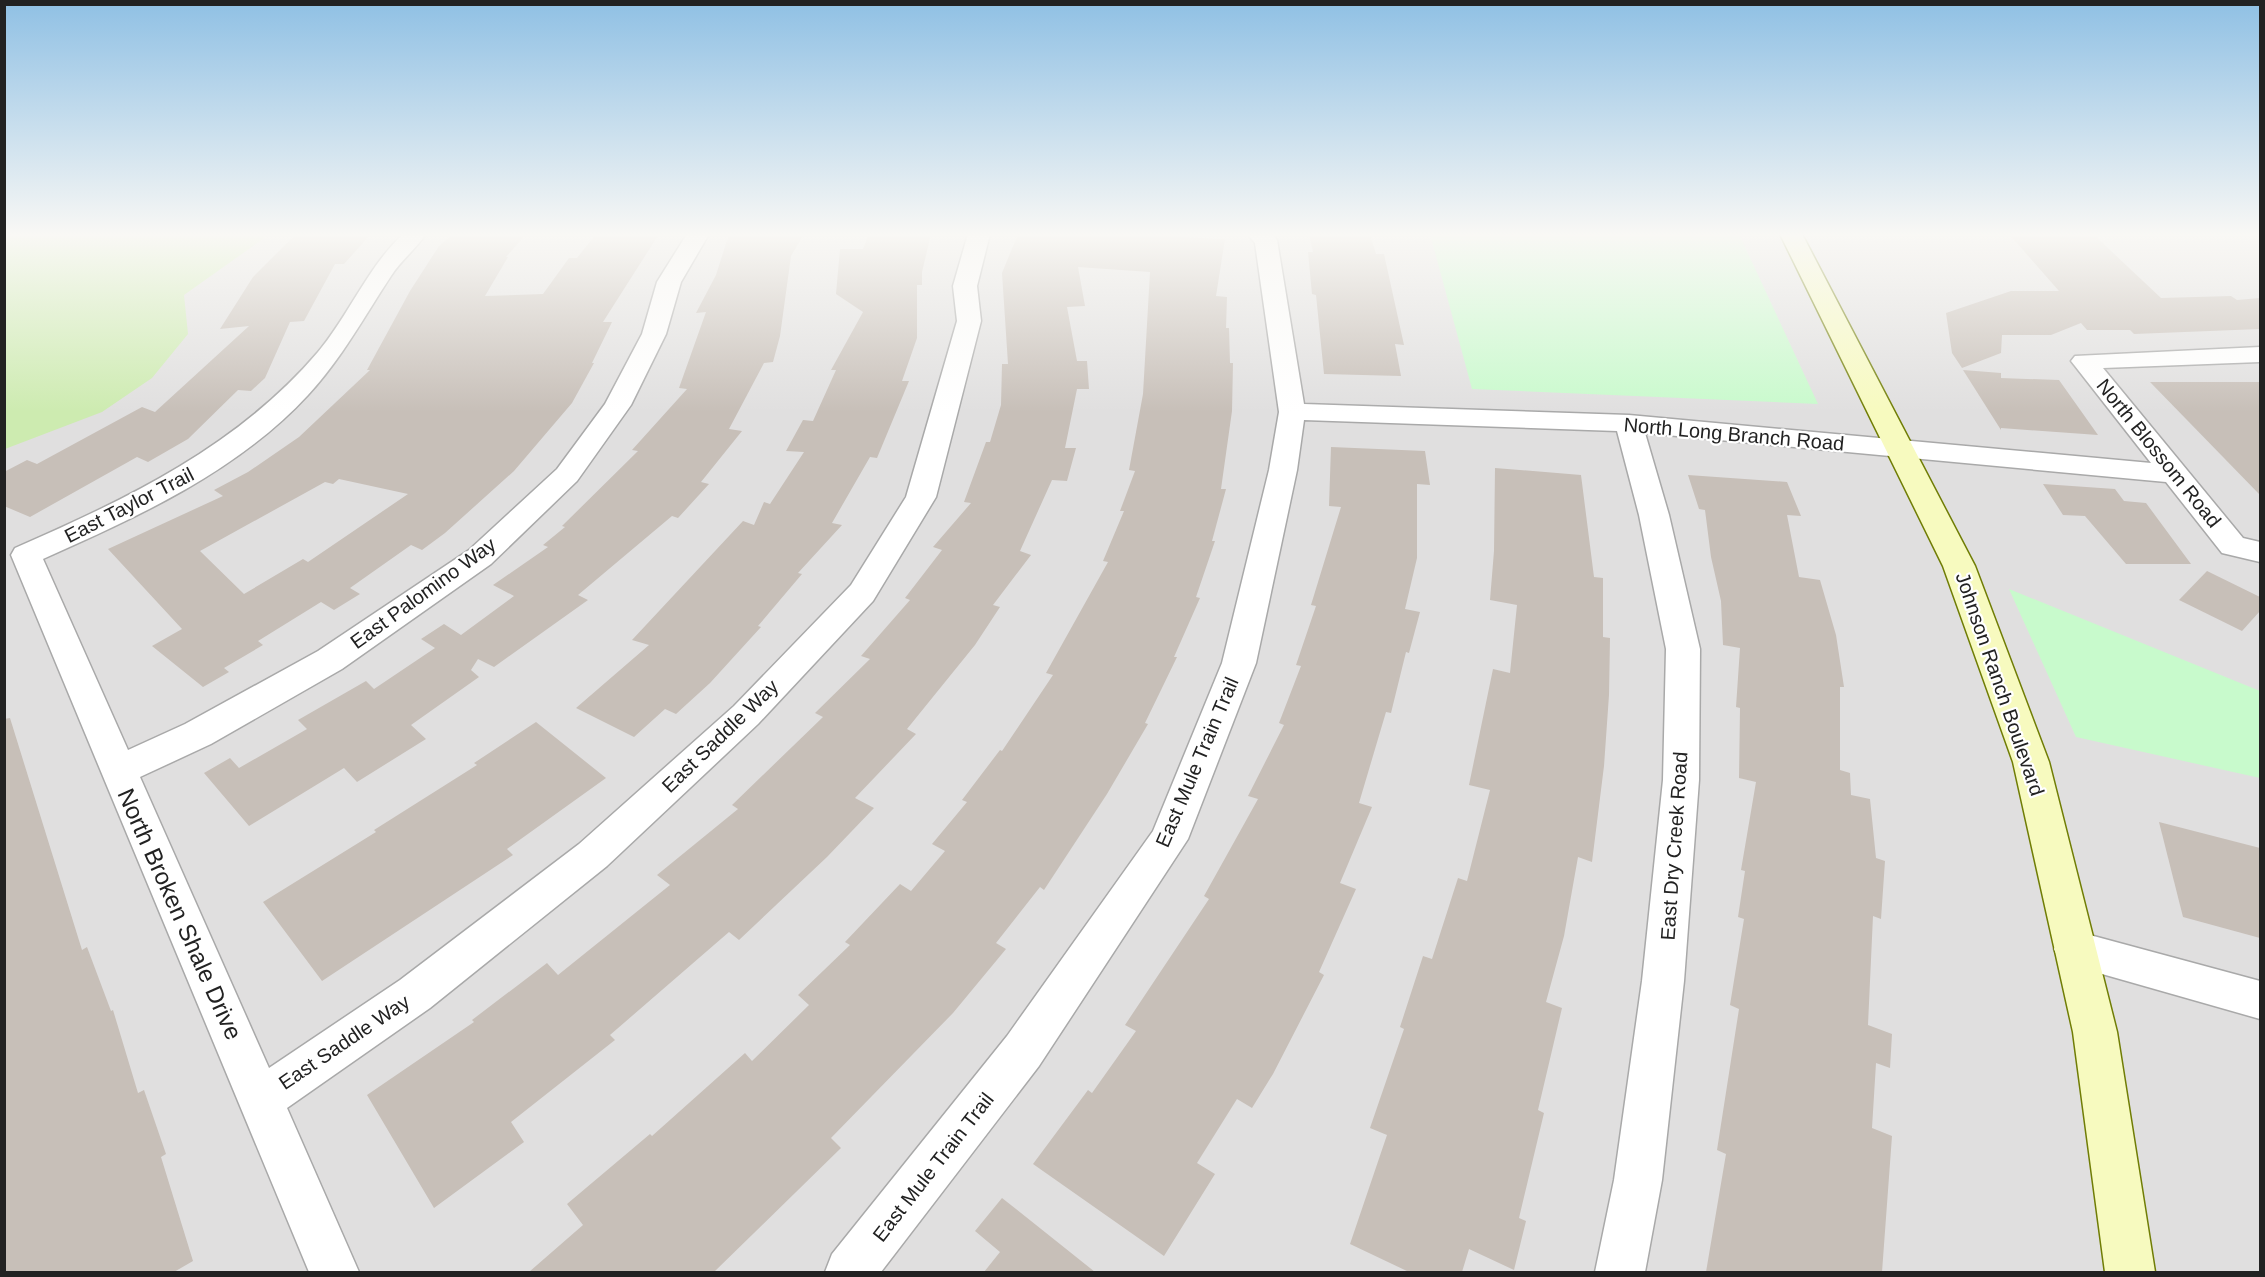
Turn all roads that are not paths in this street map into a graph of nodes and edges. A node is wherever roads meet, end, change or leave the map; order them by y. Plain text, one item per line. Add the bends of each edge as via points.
1 (367, 294) edge
2 (666, 294) edge
3 (966, 294) edge
4 (1274, 294) edge
5 (1822, 294) edge
6 (2260, 354) edge
7 (1292, 412) junction
8 (1629, 423) junction
9 (1901, 448) junction
10 (2175, 474) junction
11 (2247, 549) edge
12 (26, 555) joint
13 (118, 771) junction
14 (2075, 949) junction
15 (2260, 1000) edge
16 (261, 1099) junction
17 (334, 1272) edge
18 (850, 1272) edge
19 (1620, 1272) edge
20 (2130, 1272) edge

1 - 12 street, East Taylor Trail via 329,356 279,410 210,463 132,508
2 - 13 street, East Palomino Way via 654,334 618,405 567,475 480,557 330,660 198,734
3 - 16 street, East Saddle Way via 969,321 921,497 862,593 746,715 593,855 415,994
4 - 7 street, East Mule Train Trail
5 - 9 street, Johnson Ranch Boulevard
6 - 10 street, North Blossom Road via 2084,360
7 - 8 street, North Long Branch Road
7 - 18 street, East Mule Train Trail via 1283,470 1239,663 1169,839 1023,1051
8 - 9 street, North Long Branch Road
8 - 19 street, East Dry Creek Road via 1683,649 1682,780 1663,981 1638,1180
9 - 10 street, North Long Branch Road
9 - 14 street, Johnson Ranch Boulevard via 1959,566 2031,762
10 - 11 street, North Blossom Road
12 - 13 street, North Broken Shale Drive
13 - 16 street, North Broken Shale Drive
14 - 15 street
14 - 20 street, Johnson Ranch Boulevard via 2095,1032
16 - 17 street, North Broken Shale Drive

